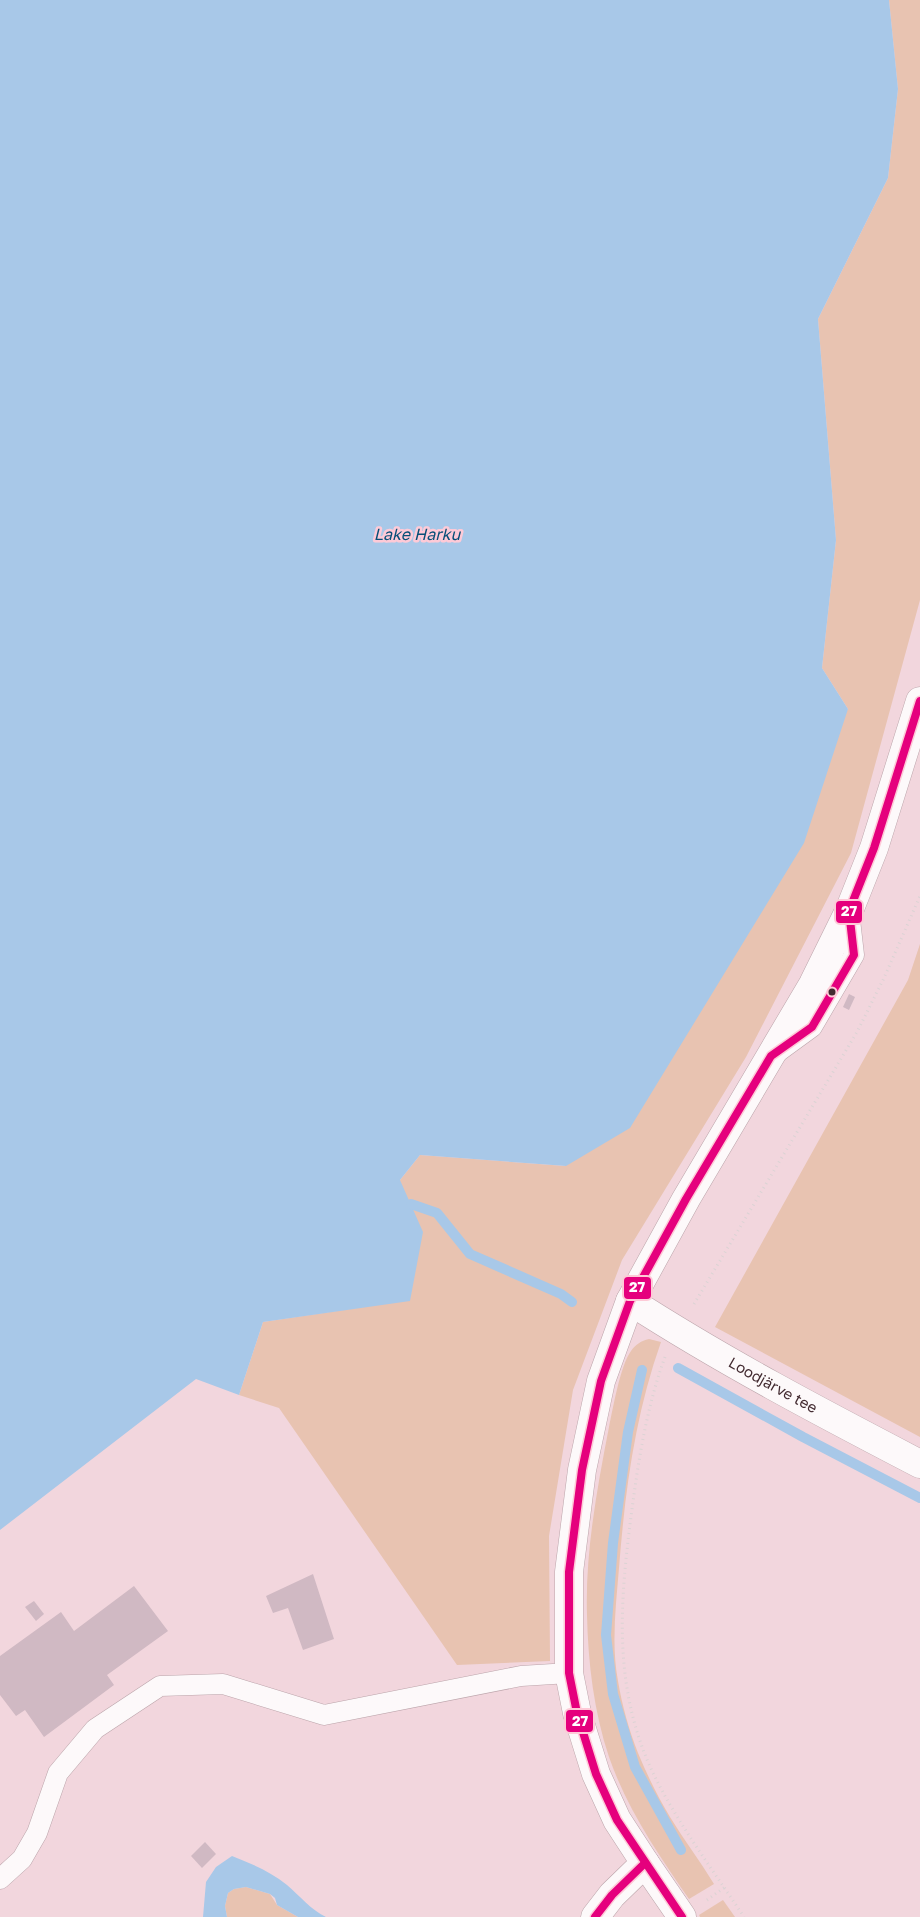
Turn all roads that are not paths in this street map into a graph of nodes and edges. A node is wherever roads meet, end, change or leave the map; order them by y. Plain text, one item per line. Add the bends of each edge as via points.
1 (920, 701) edge
2 (630, 1301) junction
3 (920, 1464) edge
4 (569, 1672) junction
5 (645, 1863) junction
6 (0, 1879) edge
7 (692, 1910) edge
8 (595, 1917) edge

1 - 2 street via 874,848 849,910 813,984
2 - 3 street, Loodjärve tee via 677,1332
2 - 4 street via 601,1381 582,1470 569,1572
4 - 5 street via 577,1713 596,1774 617,1820
4 - 6 lane via 521,1676 324,1715 222,1684 160,1686 95,1729 58,1773 37,1833 22,1859
5 - 7 street
5 - 8 street

